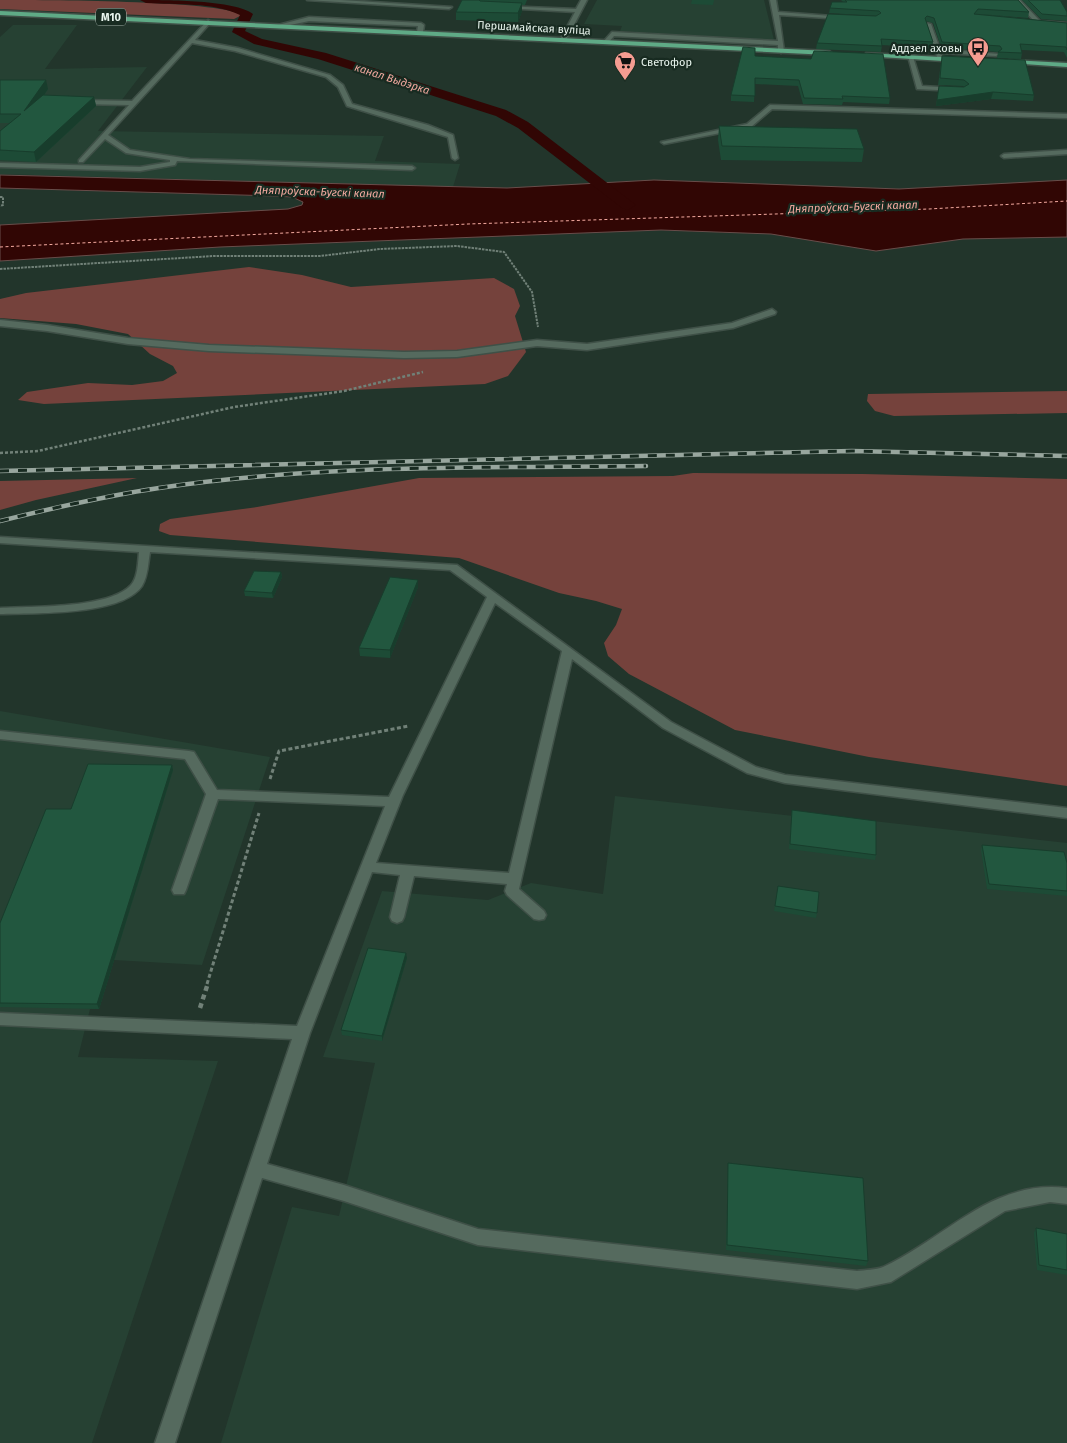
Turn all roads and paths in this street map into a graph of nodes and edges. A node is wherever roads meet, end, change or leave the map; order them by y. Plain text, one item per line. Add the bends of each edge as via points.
1 (310, 0) edge
2 (584, 0) edge
3 (773, 0) edge
4 (1017, 0) edge
5 (320, 1) edge
6 (449, 7) dead end
7 (502, 8) edge
8 (322, 10) dead end
9 (578, 11) junction
10 (0, 13) edge
11 (776, 13) junction
12 (316, 15) dead end
13 (845, 17) edge
14 (309, 20) junction
15 (208, 22) junction
16 (1029, 22) edge
17 (1038, 22) junction
18 (928, 24) edge
19 (281, 25) junction
20 (1067, 25) edge
21 (524, 29) dead end
22 (568, 31) junction
23 (420, 32) junction
24 (563, 40) junction
25 (190, 41) junction
26 (606, 42) junction
27 (781, 43) junction
28 (781, 51) junction
29 (937, 51) junction
30 (838, 54) edge
31 (996, 54) edge
32 (858, 55) edge
33 (910, 58) junction
34 (940, 59) junction
35 (966, 60) edge
36 (1004, 62) edge
37 (1067, 65) edge
38 (963, 90) edge
39 (70, 102) edge
40 (134, 103) junction
41 (1067, 116) edge
42 (105, 136) junction
43 (664, 142) dead end
44 (1067, 152) edge
45 (1004, 156) dead end
46 (455, 158) dead end
47 (174, 159) junction
48 (81, 161) dead end
49 (0, 165) edge
50 (412, 168) dead end
51 (0, 197) edge
52 (0, 206) edge
53 (0, 269) edge
54 (772, 312) dead end
55 (0, 323) edge
56 (537, 343) junction
57 (424, 371) dead end
58 (0, 452) edge
59 (0, 540) edge
60 (145, 549) junction
61 (492, 597) junction
62 (0, 611) edge
63 (568, 650) junction
64 (429, 726) junction
65 (0, 735) edge
66 (214, 794) junction
67 (265, 795) junction
68 (393, 802) junction
69 (1067, 813) edge
70 (368, 867) junction
71 (408, 871) junction
72 (514, 879) junction
73 (179, 890) dead end
74 (540, 915) dead end
75 (397, 917) dead end
76 (0, 1019) edge
77 (194, 1028) junction
78 (302, 1033) junction
79 (257, 1169) junction
80 (1067, 1196) edge
81 (165, 1443) edge

1 - 5 street
2 - 9 street
3 - 11 street
4 - 17 street
5 - 6 street
5 - 8 street
7 - 9 street
9 - 22 street
10 - 15 main road, Першамайская вуліца / М10
11 - 13 street
11 - 27 street
12 - 14 street
14 - 19 street
14 - 23 street via 421,25
15 - 19 main road, Першамайская вуліца / М10
15 - 25 street
16 - 17 street
17 - 20 street
18 - 29 street
19 - 23 main road, Першамайская вуліца / М10
21 - 22 street
22 - 24 street
23 - 24 main road, Першамайская вуліца / М10
24 - 26 main road, Першамайская вуліца / М10
25 - 40 street
25 - 46 street via 236,49 328,76 342,86 349,105 368,113 435,128 451,136
26 - 27 street via 612,34
26 - 28 main road, Першамайская вуліца / М10
27 - 28 street
28 - 30 main road, Першамайская вуліца / М10
29 - 31 street
29 - 34 street
32 - 33 main road
33 - 34 main road
33 - 38 street via 919,88
34 - 35 main road
36 - 37 main road
39 - 40 street
40 - 42 street
41 - 43 street via 770,107 750,126
42 - 47 street via 128,152
42 - 48 street
44 - 45 street
47 - 49 street via 173,164 140,169
47 - 50 street
51 - 52 path via 3,197 3,205
53 - 56 path via 214,256 320,256 380,249 457,246 504,252 532,292 539,334
54 - 56 street via 733,325 587,347
55 - 56 street via 137,342 318,353 456,354
57 - 58 path via 344,391 234,407 38,451
59 - 60 street
60 - 61 street via 453,567
60 - 62 street via 142,574 136,587 120,599 82,606
61 - 63 street
61 - 64 street
63 - 69 street via 667,725 752,770 784,779
63 - 72 street
64 - 67 path via 408,726 279,752
64 - 68 street
65 - 66 street via 189,755
66 - 67 street
66 - 73 street
67 - 68 street
67 - 77 path
68 - 70 street
70 - 71 street
70 - 78 street
71 - 72 street
71 - 75 street
72 - 74 street via 512,890
76 - 77 street
77 - 78 street
78 - 79 street
79 - 80 street via 344,1193 478,1237 857,1280 885,1276 1001,1204 1050,1194
79 - 81 street

